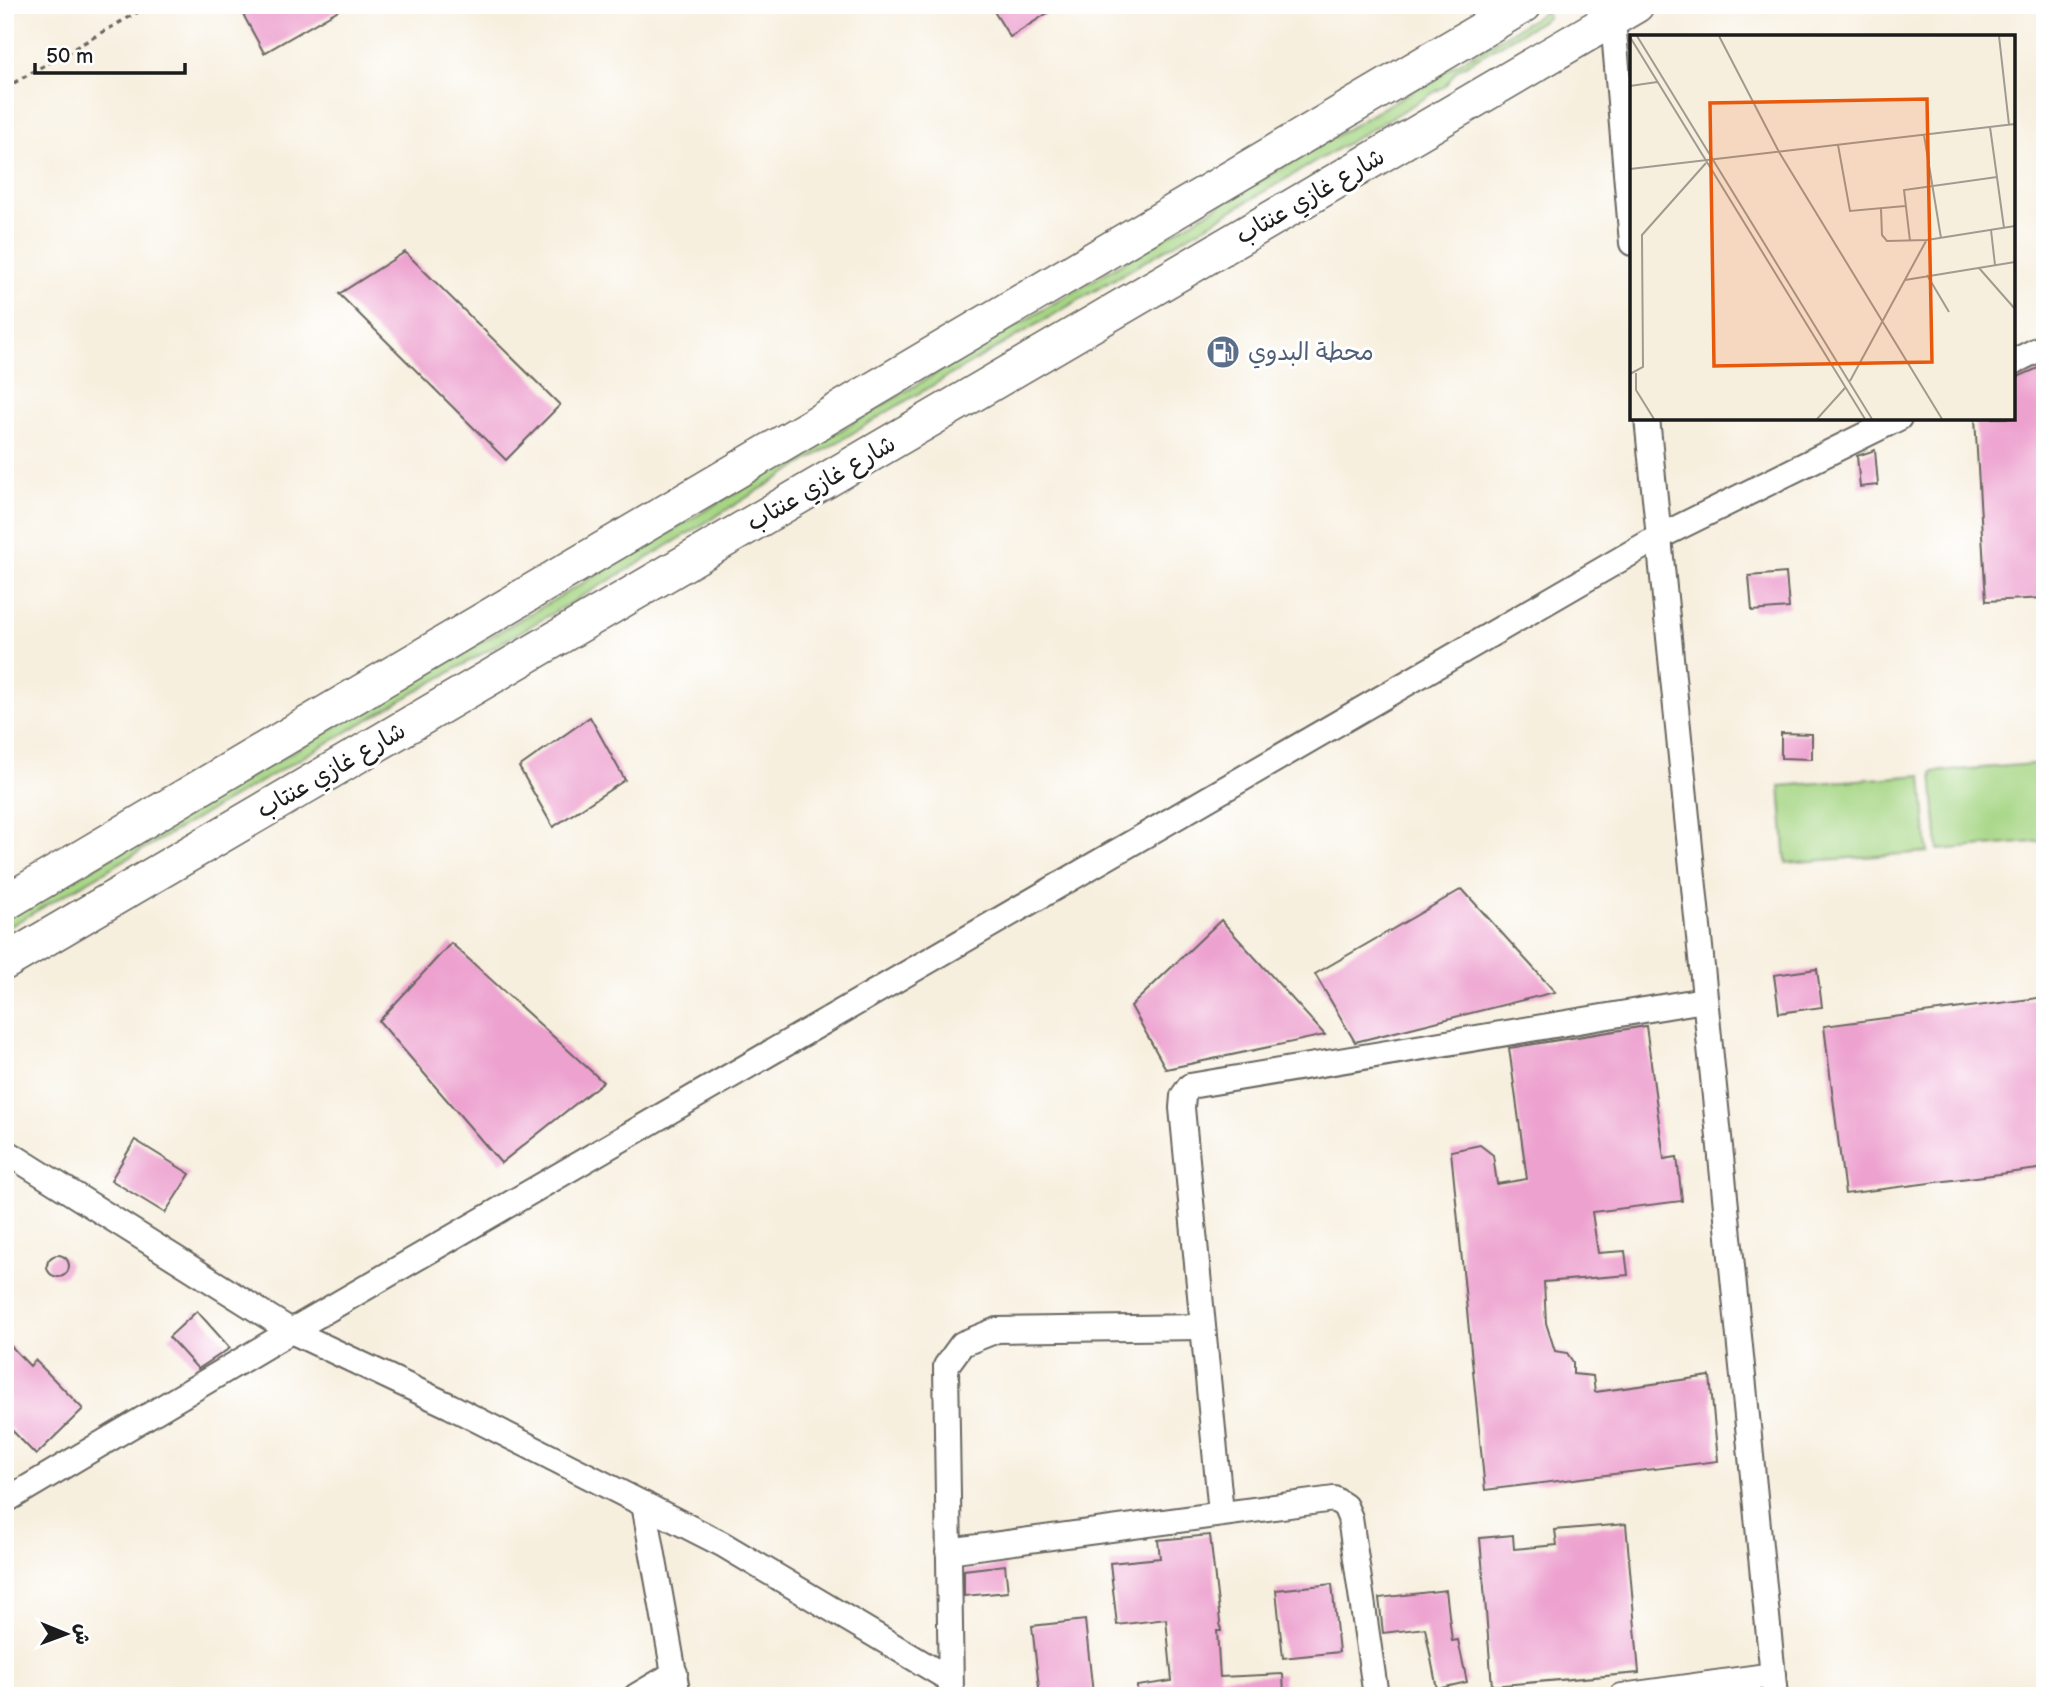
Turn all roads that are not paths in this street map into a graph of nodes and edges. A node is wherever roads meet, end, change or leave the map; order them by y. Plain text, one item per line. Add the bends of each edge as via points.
1 (1524, 5) edge
2 (1618, 10) edge
3 (1630, 210) edge
4 (2045, 346) edge
5 (2015, 361) edge
6 (1647, 420) edge
7 (1895, 420) edge
8 (1657, 538) junction
9 (5, 904) edge
10 (5, 962) edge
11 (1704, 1000) junction
12 (5, 1151) edge
13 (1202, 1327) junction
14 (291, 1331) junction
15 (5, 1501) edge
16 (644, 1504) junction
17 (1221, 1513) junction
18 (948, 1551) junction
19 (676, 1684) edge
20 (1774, 1685) edge
21 (951, 1688) edge
22 (636, 1696) edge
23 (1376, 1696) edge
24 (1622, 1696) edge

1 - 9 highway
2 - 3 street
2 - 10 highway, شارع غازي عنتاب
4 - 5 street
6 - 8 street
7 - 8 street
8 - 11 street
8 - 14 street
11 - 13 street via 1190,1086 1182,1108
11 - 20 street
12 - 14 street
13 - 17 street
13 - 18 street via 997,1331 962,1344 946,1366
14 - 15 street
14 - 16 street
16 - 19 street
16 - 21 street via 722,1544
17 - 18 street
17 - 23 street via 1326,1498 1345,1506
18 - 21 street
19 - 22 street
20 - 24 street

